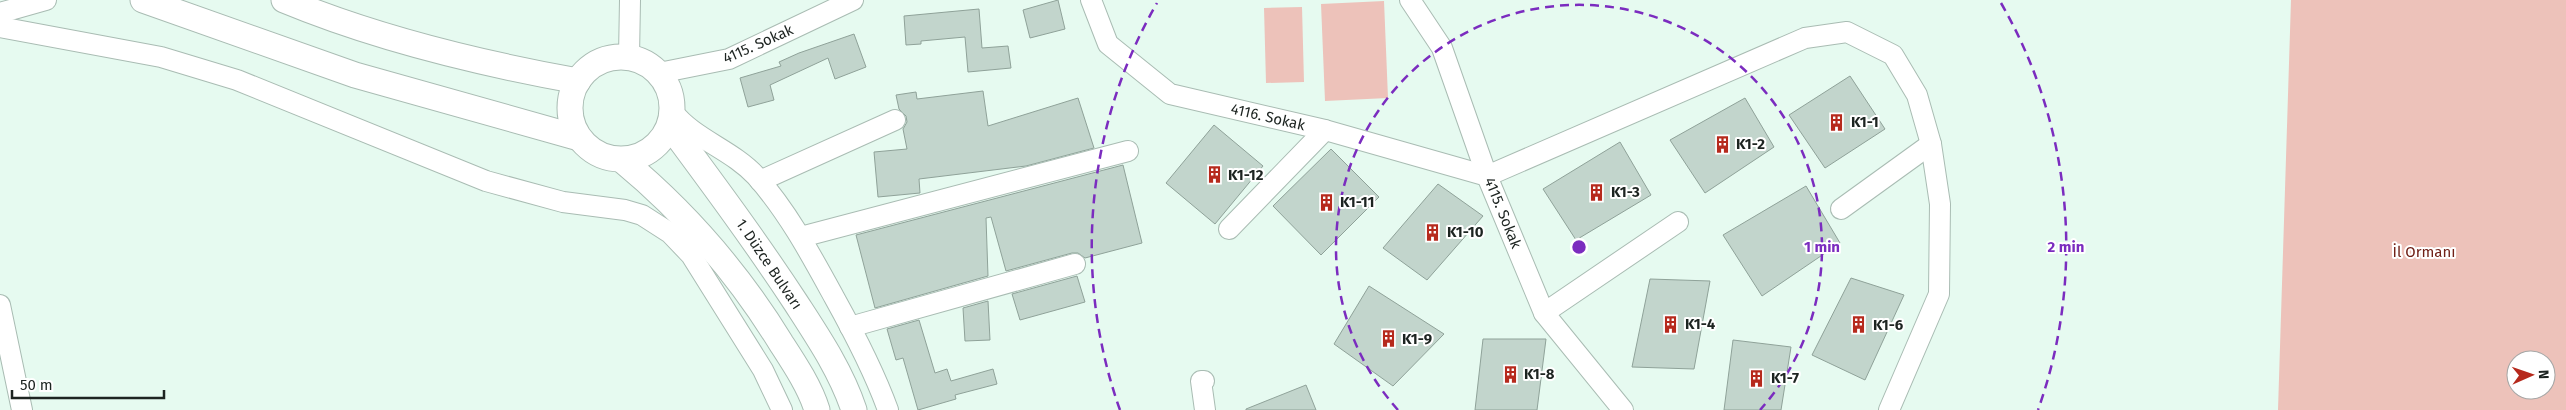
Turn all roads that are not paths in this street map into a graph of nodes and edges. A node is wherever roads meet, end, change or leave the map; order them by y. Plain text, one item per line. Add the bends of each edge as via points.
1 (46, 0) edge
2 (143, 0) edge
3 (284, 0) edge
4 (630, 0) edge
5 (852, 0) edge
6 (1091, 0) edge
7 (1410, 0) edge
8 (4, 13) edge
9 (629, 57) junction
10 (659, 73) junction
11 (578, 80) junction
12 (671, 119) junction
13 (895, 120) dead end
14 (1325, 130) junction
15 (579, 138) junction
16 (1930, 144) junction
17 (1128, 151) dead end
18 (622, 160) junction
19 (1488, 176) junction
20 (760, 182) junction
21 (1841, 209) dead end
22 (1678, 222) dead end
23 (1229, 229) dead end
24 (801, 237) junction
25 (1076, 264) dead end
26 (0, 305) edge
27 (1544, 313) junction
28 (850, 327) junction
29 (1204, 381) dead end
30 (22, 410) edge
31 (782, 410) edge
32 (817, 410) edge
33 (854, 410) edge
34 (888, 410) edge
35 (1205, 410) edge
36 (1623, 410) edge
37 (1890, 410) edge

1 - 8 street
2 - 15 main road via 355,75
3 - 11 main road via 321,15 459,57
4 - 9 street
5 - 10 street, 4115. Sokak via 729,59
6 - 14 street, 4116. Sokak via 1108,44 1170,94
7 - 19 street, 4115. Sokak via 1442,48
8 - 31 street via 237,80 486,181 563,202 642,215 670,233 691,255 763,370
9 - 10 main road via 646,62
9 - 11 main road via 612,57 596,63
10 - 12 main road via 672,98
11 - 15 main road via 569,106 571,123
12 - 18 main road via 663,138 652,150
12 - 20 street via 723,148
12 - 33 main road, 1. Düzce Bulvarı via 827,350
13 - 20 street
14 - 19 street, 4116. Sokak
14 - 23 street
15 - 18 main road via 606,158
16 - 19 street via 1917,95 1893,55 1847,32 1806,38
16 - 21 street
16 - 37 street via 1940,204 1939,294
17 - 24 street
18 - 32 main road via 650,183 723,259 792,360
19 - 27 street, 4115. Sokak
20 - 24 street
22 - 27 street
24 - 28 street
25 - 28 street
26 - 30 street
27 - 36 street, 4115. Sokak
28 - 34 street
29 - 35 street via 1201,381

